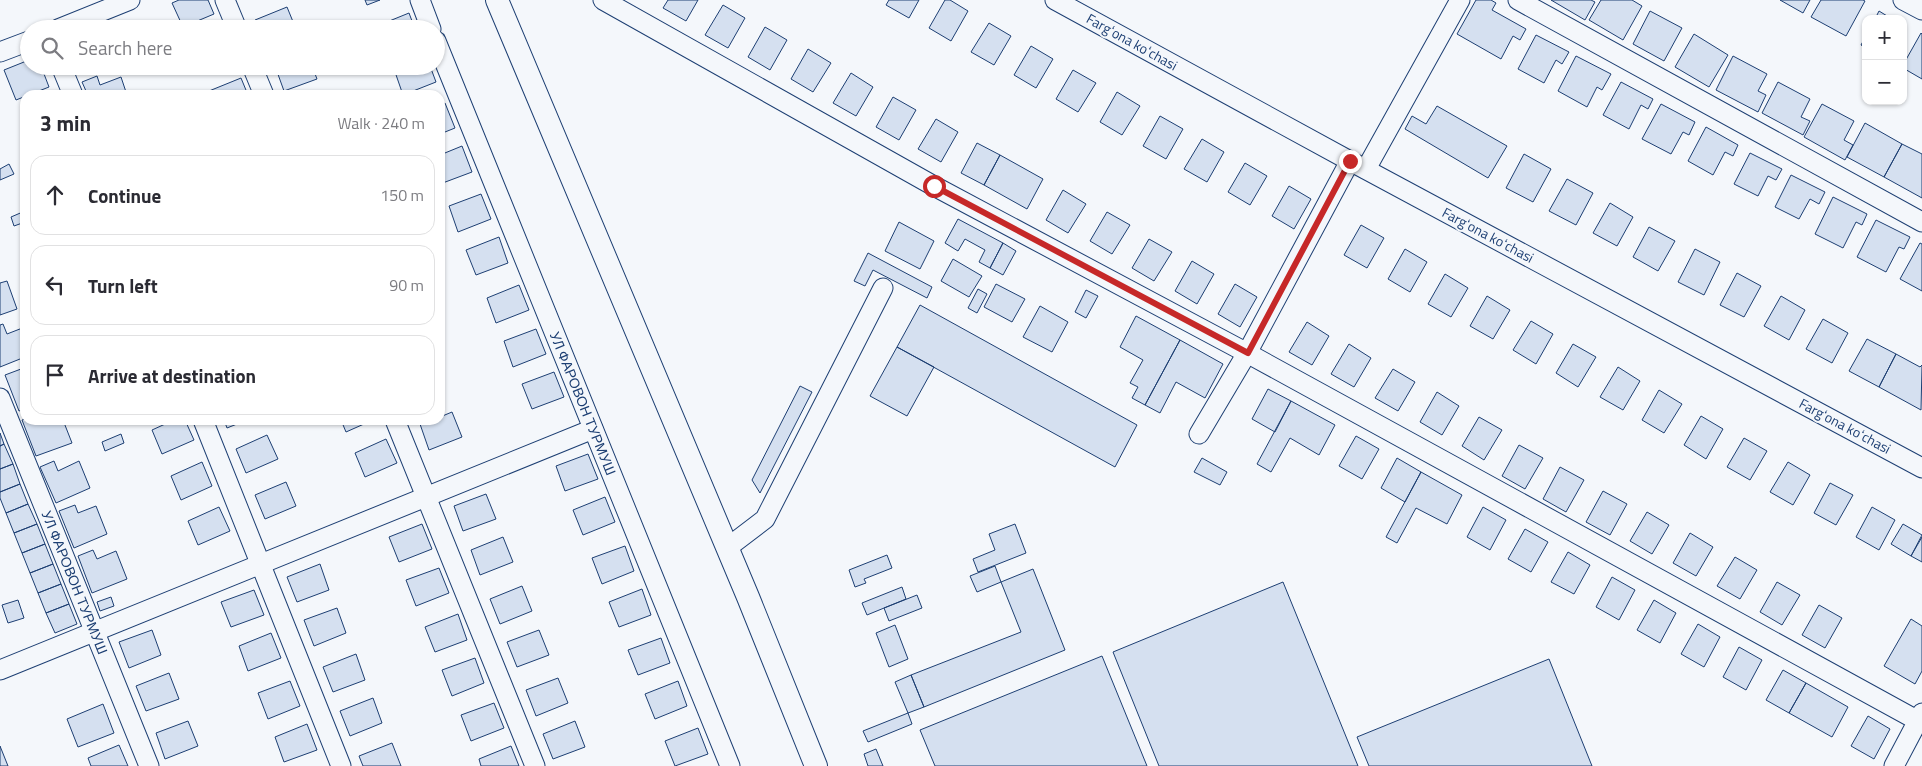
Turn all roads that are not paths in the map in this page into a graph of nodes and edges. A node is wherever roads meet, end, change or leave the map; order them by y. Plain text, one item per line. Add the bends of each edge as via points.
1 (225, 0) edge
2 (420, 0) edge
3 (497, 0) edge
4 (603, 0) edge
5 (1055, 0) edge
6 (1460, 0) edge
7 (1518, 0) edge
8 (1903, 0) edge
9 (125, 1) edge
10 (1085, 8) edge
11 (1922, 10) edge
12 (80, 20) edge
13 (233, 20) edge
14 (428, 20) edge
15 (20, 44) edge
16 (0, 52) edge
17 (445, 63) edge
18 (64, 75) edge
19 (256, 75) edge
20 (70, 90) edge
21 (262, 90) edge
22 (1358, 165) junction
23 (1922, 222) edge
24 (882, 288) dead end
25 (1248, 353) junction
26 (0, 398) edge
27 (205, 425) edge
28 (397, 425) edge
29 (594, 429) junction
30 (1199, 434) dead end
31 (1922, 468) edge
32 (426, 497) junction
33 (727, 548) junction
34 (260, 564) junction
35 (95, 632) junction
36 (0, 670) edge
37 (1921, 719) edge
38 (149, 766) edge
39 (342, 766) edge
40 (535, 766) edge
41 (730, 766) edge
42 (816, 766) edge
43 (1894, 766) edge

1 - 13 street
2 - 14 street
3 - 33 main road
4 - 25 street via 934,186
5 - 10 street, Fargʻona koʻchasi
6 - 22 street
7 - 23 street
8 - 11 street
9 - 12 street
10 - 22 street, Fargʻona koʻchasi
15 - 16 street
17 - 29 street, УЛ ФАРОВОН ТУРМУШ
18 - 20 street
19 - 21 street
22 - 25 street
22 - 31 street, Fargʻona koʻchasi
24 - 33 street via 765,519
25 - 30 street
25 - 37 street
26 - 35 street, УЛ ФАРОВОН ТУРМУШ
27 - 34 street
28 - 32 street
29 - 32 street
29 - 41 street, УЛ ФАРОВОН ТУРМУШ
32 - 34 street
32 - 40 street
33 - 42 main road
34 - 35 street
34 - 39 street
35 - 36 street
35 - 38 street, УЛ ФАРОВОН ТУРМУШ
37 - 43 street

